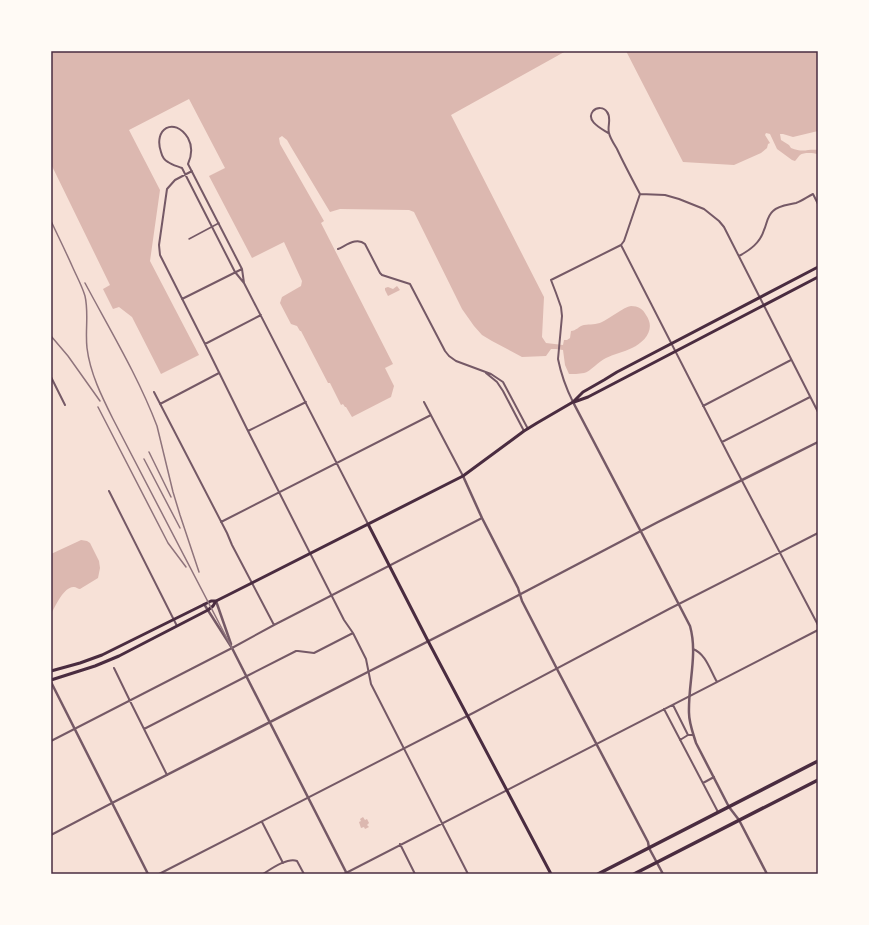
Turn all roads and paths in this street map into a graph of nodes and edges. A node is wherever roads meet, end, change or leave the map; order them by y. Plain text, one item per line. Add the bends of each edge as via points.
1 (608, 133) junction
2 (192, 171) junction
3 (185, 174) junction
4 (640, 194) junction
5 (818, 204) edge
6 (219, 223) junction
7 (212, 227) junction
8 (189, 239) dead end
9 (622, 245) junction
10 (338, 249) dead end
11 (739, 256) junction
12 (818, 267) edge
13 (242, 269) junction
14 (235, 272) junction
15 (818, 277) edge
16 (244, 282) junction
17 (760, 298) junction
18 (182, 299) junction
19 (763, 305) junction
20 (261, 315) junction
21 (205, 344) junction
22 (671, 344) junction
23 (675, 351) junction
24 (792, 360) junction
25 (219, 373) junction
26 (486, 373) junction
27 (51, 377) edge
28 (503, 382) junction
29 (499, 385) junction
30 (508, 391) junction
31 (154, 392) dead end
32 (504, 393) junction
33 (810, 397) junction
34 (306, 402) junction
35 (424, 402) dead end
36 (514, 402) junction
37 (573, 402) junction
38 (160, 404) junction
39 (510, 404) junction
40 (65, 405) dead end
41 (703, 406) junction
42 (818, 412) edge
43 (431, 415) junction
44 (528, 429) junction
45 (248, 431) junction
46 (524, 431) junction
47 (722, 442) junction
48 (818, 442) edge
49 (337, 463) junction
50 (463, 476) junction
51 (742, 480) junction
52 (109, 491) dead end
53 (279, 492) junction
54 (482, 518) junction
55 (222, 522) junction
56 (368, 524) junction
57 (641, 531) junction
58 (818, 533) edge
59 (780, 552) junction
60 (311, 553) junction
61 (390, 566) junction
62 (252, 583) junction
63 (520, 594) junction
64 (332, 595) junction
65 (216, 601) junction
66 (204, 604) junction
67 (679, 604) junction
68 (208, 610) junction
69 (173, 619) junction
70 (818, 624) edge
71 (274, 625) junction
72 (177, 626) junction
73 (818, 630) edge
74 (353, 633) junction
75 (428, 641) junction
76 (232, 648) junction
77 (693, 648) junction
78 (114, 668) dead end
79 (557, 670) junction
80 (51, 671) edge
81 (368, 672) junction
82 (247, 676) junction
83 (51, 681) edge
84 (716, 682) junction
85 (690, 696) junction
86 (130, 700) junction
87 (673, 705) junction
88 (664, 709) junction
89 (468, 716) junction
90 (270, 722) junction
91 (75, 729) junction
92 (144, 729) junction
93 (693, 735) junction
94 (688, 736) junction
95 (680, 740) junction
96 (51, 741) edge
97 (596, 744) junction
98 (403, 749) junction
99 (818, 761) edge
100 (167, 775) junction
101 (714, 777) junction
102 (818, 780) edge
103 (703, 783) junction
104 (507, 790) junction
105 (308, 798) junction
106 (112, 803) junction
107 (729, 807) junction
108 (718, 812) junction
109 (739, 820) junction
110 (262, 822) junction
111 (442, 823) junction
112 (51, 835) edge
113 (400, 844) junction
114 (649, 848) junction
115 (657, 862) junction
116 (283, 863) junction
117 (148, 874) edge
118 (159, 874) edge
119 (263, 874) edge
120 (304, 874) edge
121 (346, 874) edge
122 (415, 874) edge
123 (468, 874) edge
124 (551, 874) edge
125 (598, 874) edge
126 (634, 874) edge
127 (663, 874) edge
128 (767, 874) edge

1 - 1 street via 607,112 597,108 591,117 598,127
1 - 4 street
2 - 3 street
2 - 3 street via 188,164 192,150 184,132 176,127 164,129 160,134 159,143 163,157 172,165 182,168
2 - 6 street
3 - 7 street
3 - 18 street via 167,189 159,245 160,255
4 - 9 street
4 - 11 street via 664,195 704,209 724,227
5 - 11 street via 813,194 772,211 759,239 749,251
6 - 7 street
6 - 13 street
7 - 8 street
7 - 14 street
9 - 22 street
9 - 37 street via 551,280 562,316 558,359
10 - 26 street via 357,241 365,244 382,275 412,286 449,356
11 - 17 street
12 - 17 main road
13 - 14 street
13 - 16 street
14 - 16 street
14 - 18 street
15 - 19 main road
16 - 20 street
17 - 19 street
17 - 22 main road
18 - 21 street
19 - 23 main road
19 - 24 street
20 - 21 street
20 - 34 street
21 - 25 street
22 - 23 street
22 - 37 main road via 583,392
23 - 37 main road via 588,397
23 - 41 street
24 - 33 street
24 - 41 street
25 - 38 street
25 - 45 street
26 - 28 street
26 - 29 street
27 - 40 street
28 - 29 street
28 - 30 street
29 - 32 street
30 - 32 street
30 - 36 street
31 - 38 street
32 - 39 street
33 - 42 street
33 - 47 street
34 - 45 street
34 - 49 street
35 - 43 street
36 - 39 street
36 - 44 street
37 - 44 main road
37 - 57 street
38 - 55 street
39 - 46 street
41 - 47 street
43 - 49 street
43 - 50 street
44 - 46 main road
45 - 53 street
46 - 50 main road
47 - 51 street
48 - 51 street
49 - 53 street
49 - 56 street
50 - 54 street
50 - 56 main road
51 - 57 street
51 - 59 street
52 - 69 street
53 - 55 street
53 - 60 street
54 - 61 street
54 - 63 street
55 - 62 street
56 - 60 main road
56 - 61 main road
57 - 63 street
57 - 67 street
58 - 59 street
59 - 67 street
59 - 70 street
60 - 62 main road
60 - 64 street
61 - 64 street
61 - 75 main road
62 - 65 main road
62 - 71 street
63 - 75 street
63 - 79 street
64 - 71 street
64 - 74 street
65 - 66 main road
65 - 68 main road
65 - 76 street
66 - 68 street
66 - 69 main road
67 - 77 street via 690,626
67 - 79 street
68 - 72 main road
68 - 76 street
69 - 72 street
69 - 80 main road via 102,656
71 - 76 street
72 - 83 main road via 114,658
73 - 84 street
74 - 81 street via 366,660
74 - 82 street via 314,653 296,651
75 - 81 street
75 - 89 main road
76 - 82 street
76 - 86 street
77 - 84 street via 703,657
77 - 85 street
78 - 86 street
79 - 89 street
79 - 97 street
81 - 90 street
81 - 98 street via 371,684
82 - 90 street
82 - 92 street
83 - 91 street
84 - 85 street
85 - 87 street
85 - 93 street via 689,716
86 - 91 street
86 - 92 street
87 - 88 street
87 - 94 street
88 - 95 street
88 - 97 street
89 - 98 street
89 - 104 main road
90 - 100 street
90 - 105 street
91 - 96 street
91 - 106 street
92 - 100 street
93 - 94 street
93 - 101 street
94 - 95 street
95 - 103 street
97 - 104 street
97 - 114 street
98 - 105 street
98 - 111 street
99 - 107 main road
100 - 106 street
101 - 103 street
101 - 107 street
102 - 109 main road
103 - 108 street
104 - 111 street
104 - 124 main road
105 - 110 street
105 - 121 street
106 - 112 street
106 - 117 street
107 - 108 main road
107 - 109 street
108 - 114 main road
109 - 115 main road
109 - 128 street
110 - 116 street
110 - 118 street
111 - 113 street
111 - 123 street
113 - 121 street
113 - 122 street
114 - 115 street
114 - 125 main road
115 - 126 main road
115 - 127 street
116 - 119 street
116 - 120 street via 296,860

